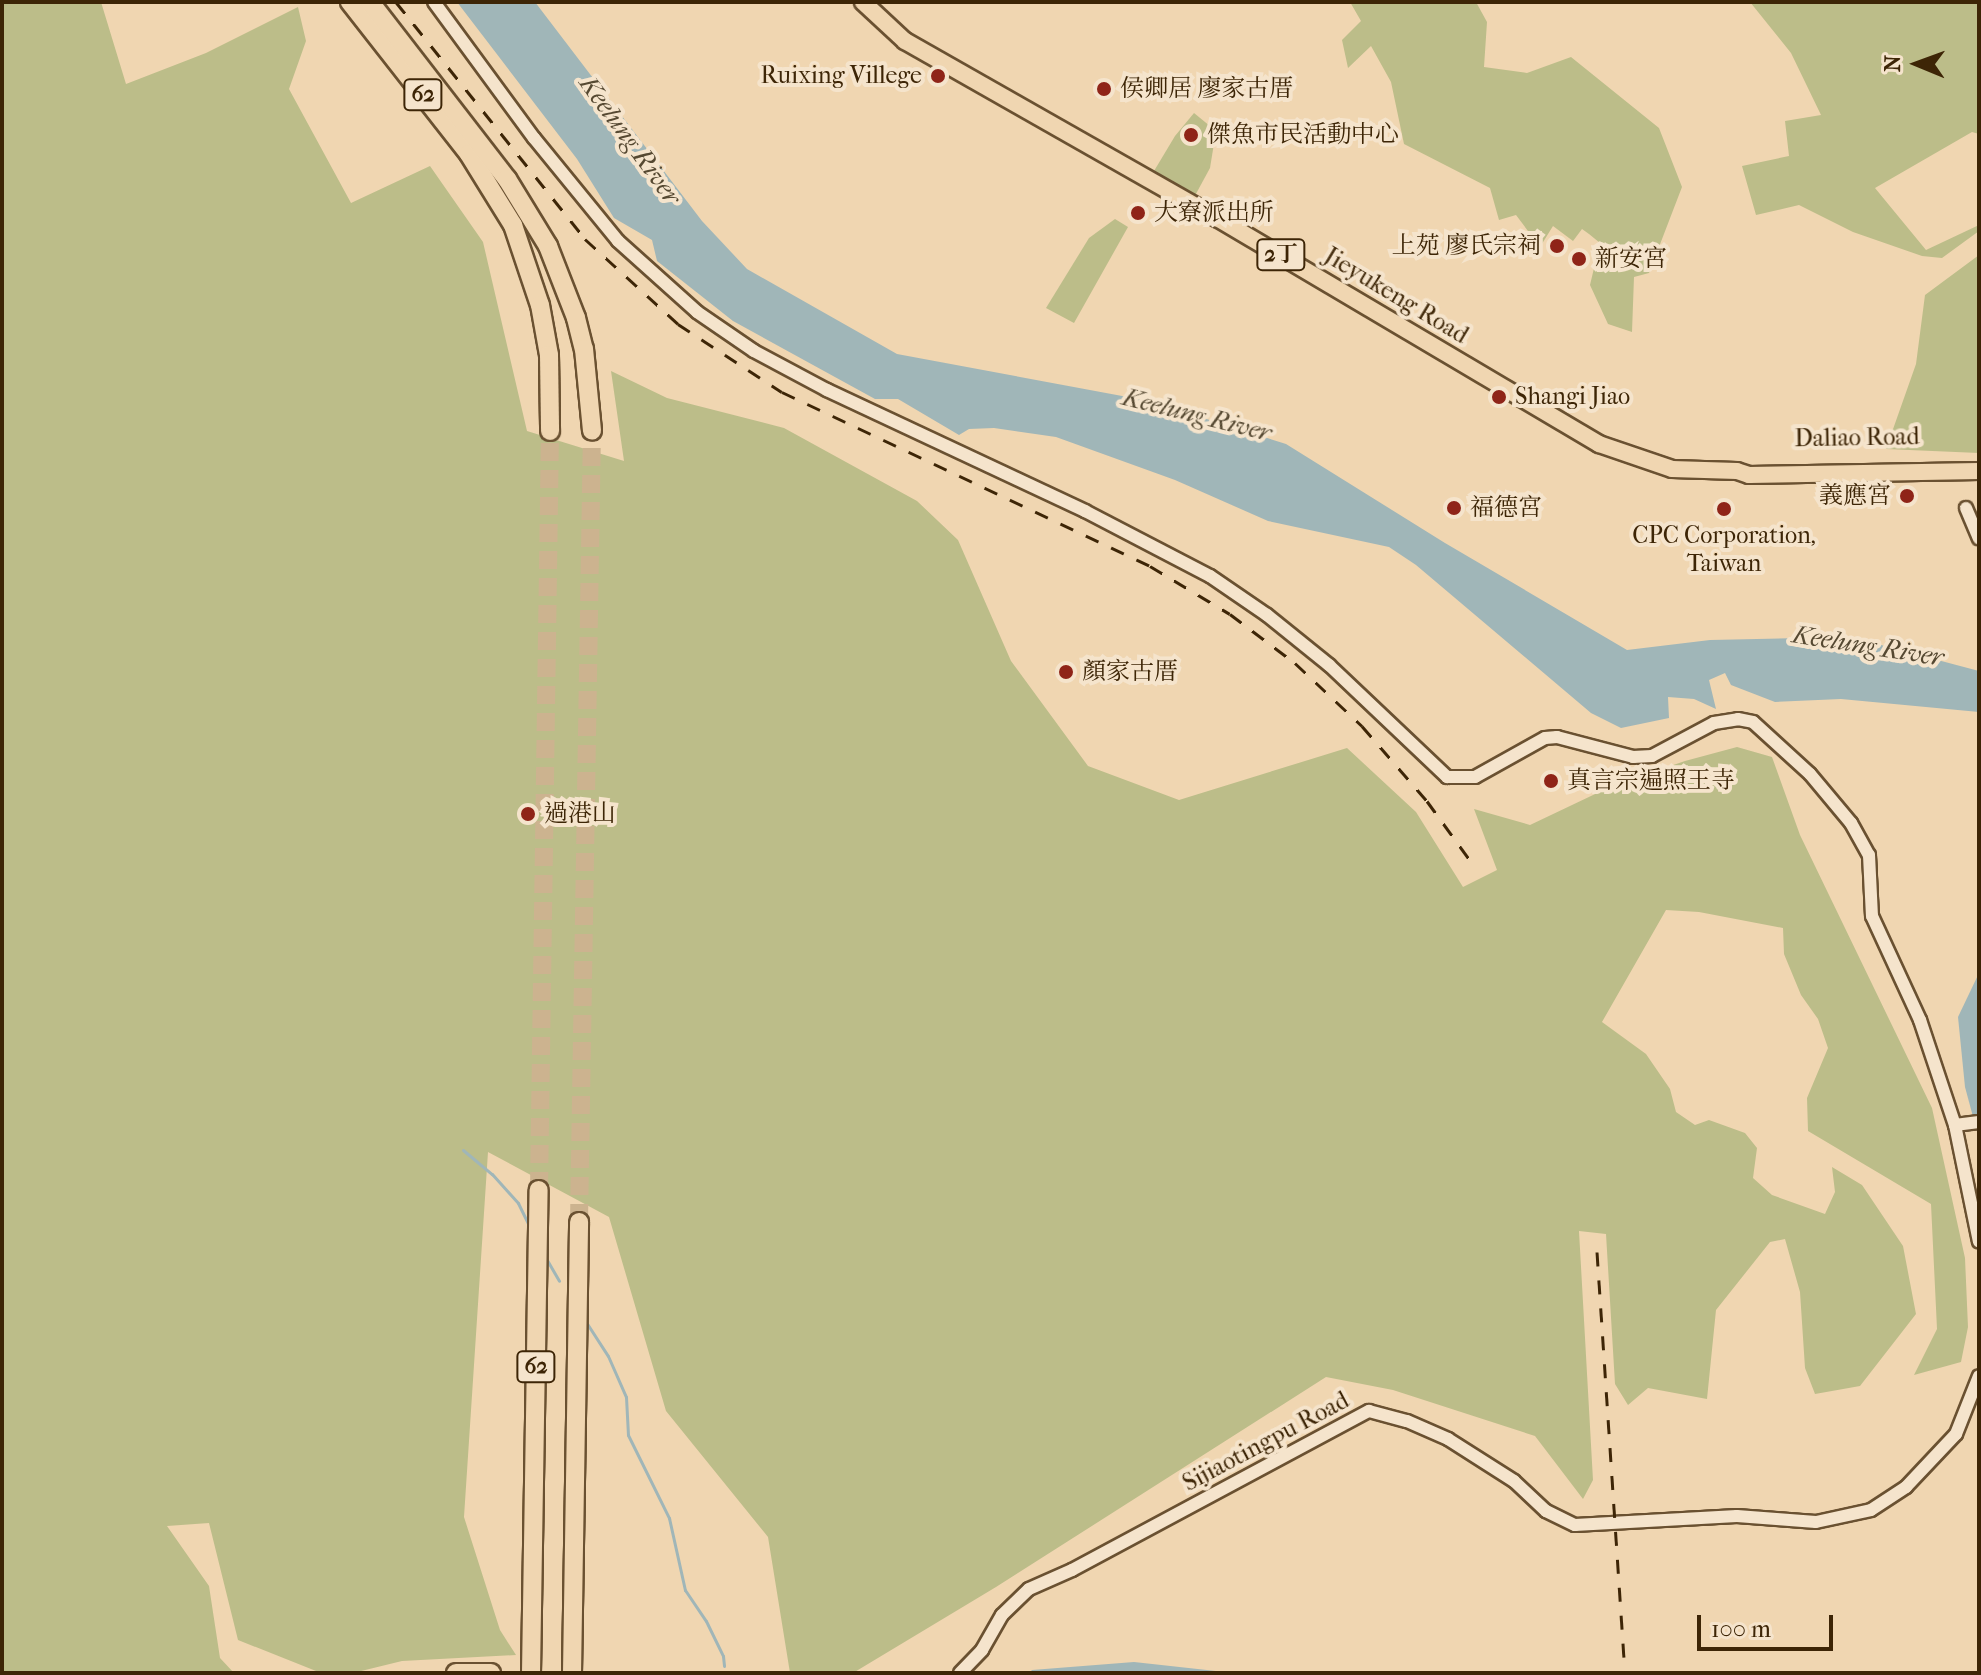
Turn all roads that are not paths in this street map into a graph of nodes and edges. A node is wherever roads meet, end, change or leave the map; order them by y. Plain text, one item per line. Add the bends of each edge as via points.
1 (350, 2) edge
2 (370, 2) edge
3 (434, 2) edge
4 (863, 2) edge
5 (550, 431) tunnel mouth
6 (592, 431) tunnel mouth
7 (1979, 463) edge
8 (1714, 471) joint
9 (1737, 471) junction
10 (1979, 471) edge
11 (1966, 508) dead end
12 (1979, 538) edge
13 (1967, 1124) edge
14 (539, 1190) tunnel mouth
15 (579, 1222) tunnel mouth
16 (1979, 1242) edge
17 (1979, 1376) edge
18 (456, 1673) edge
19 (489, 1673) edge
20 (531, 1673) edge
21 (572, 1673) edge
22 (960, 1673) edge

1 - 5 highway, 62 via 469,154 513,225 540,305
2 - 6 highway, 62 via 529,211 576,318
3 - 13 street via 618,241 697,312 754,351 827,390 1100,518 1210,576 1329,665 1447,777 1475,777 1545,738 1633,757 1652,756 1714,723 1753,722 1799,763 1851,823 1869,855 1872,916
4 - 8 main road, Jieyukeng Road / 2丁 via 905,41 1206,211 1599,444 1672,469
7 - 9 main road, Daliao Road / 2丁 via 1850,461 1749,465
8 - 9 main road, Daliao Road / 2丁
9 - 10 main road, Daliao Road / 2丁
11 - 12 street
13 - 16 street
14 - 20 highway, 62
15 - 21 highway, 62
17 - 22 street, Sijiaotingpu Road via 1956,1434 1906,1487 1871,1510 1816,1522 1737,1516 1575,1525 1546,1511 1514,1481 1448,1439 1369,1411 1029,1589 1002,1615 982,1650
18 - 19 highway

